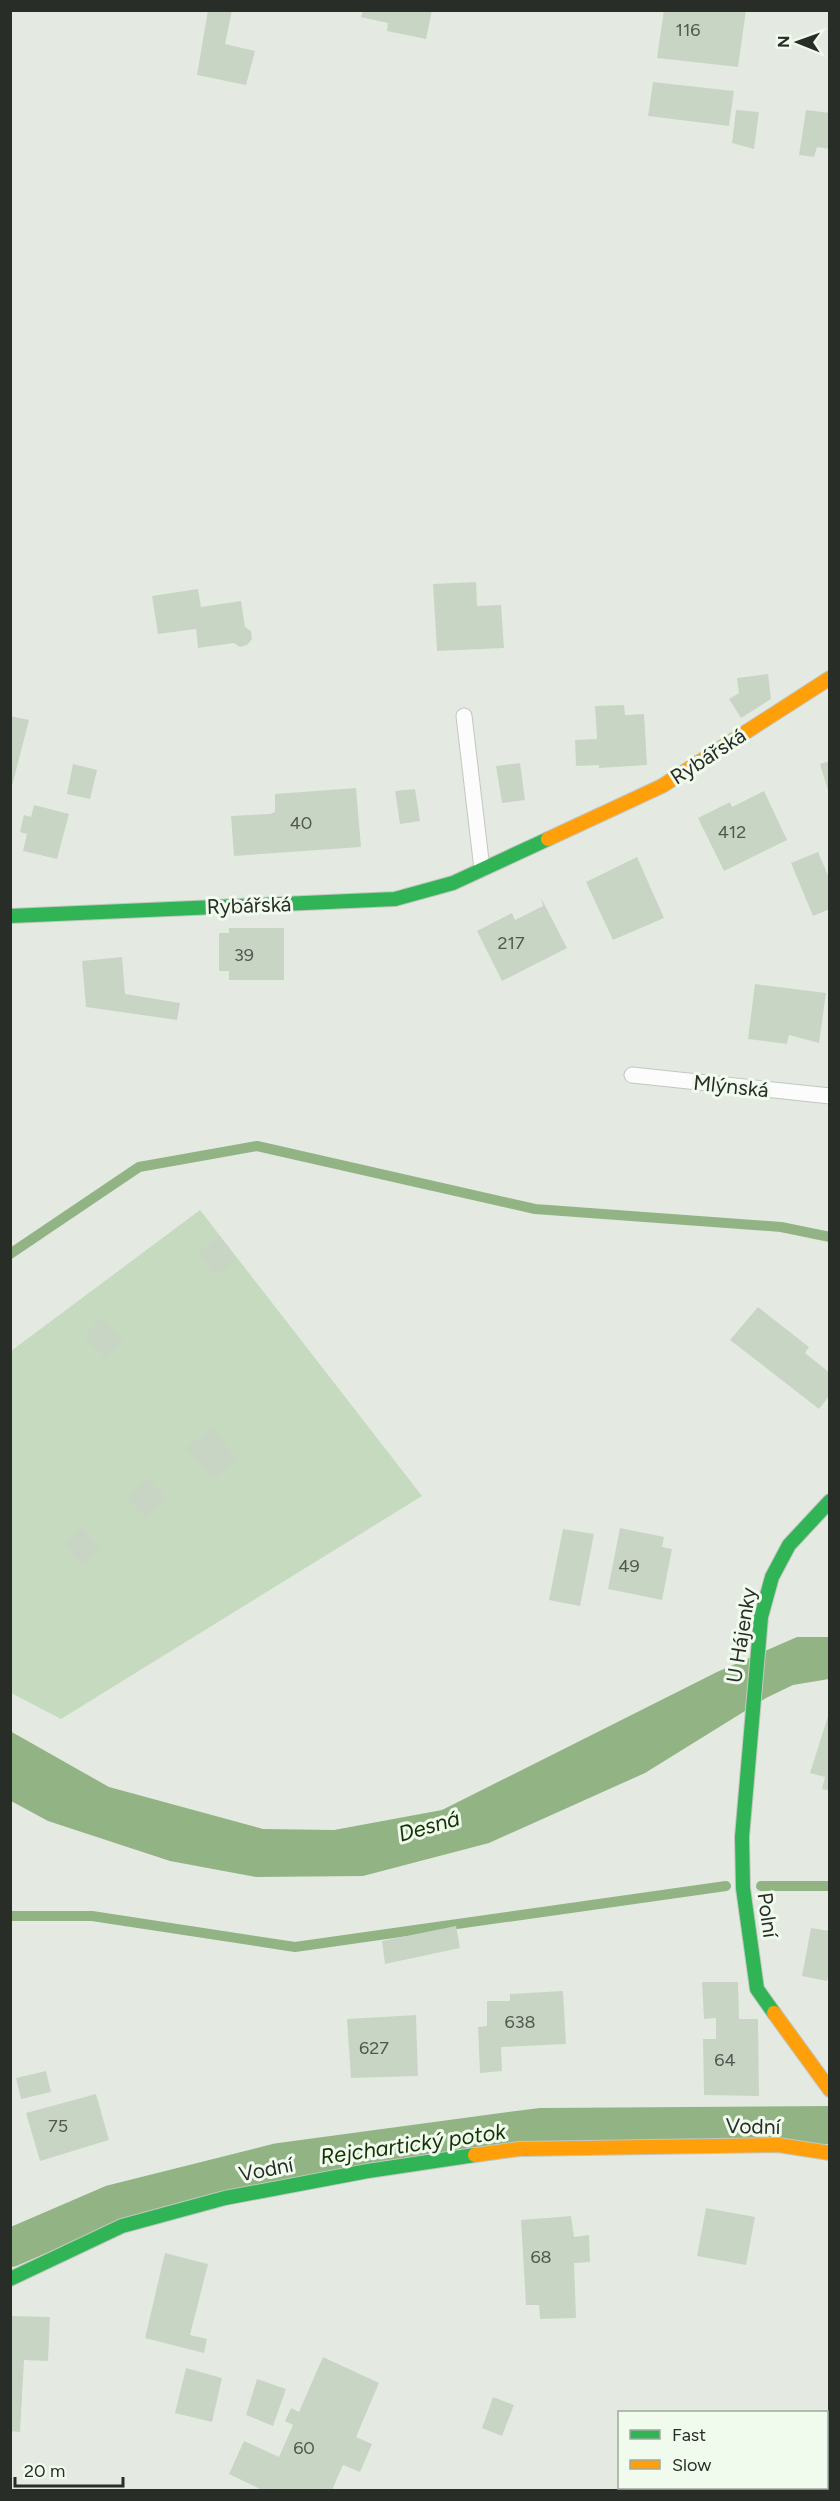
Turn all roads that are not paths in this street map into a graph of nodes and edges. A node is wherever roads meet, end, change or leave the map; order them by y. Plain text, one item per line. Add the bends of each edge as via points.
1 (830, 678) edge
2 (464, 716) dead end
3 (482, 869) junction
4 (10, 916) edge
5 (632, 1076) dead end
6 (830, 1096) edge
7 (830, 1501) edge
8 (750, 1723) joint
9 (830, 2090) edge
10 (830, 2152) edge
11 (10, 2278) edge

1 - 3 street, Rybářská via 662,786
2 - 3 lane
3 - 4 street, Rybářská via 453,883 395,900
5 - 6 lane, Mlýnská
7 - 8 street, U Hájenky via 789,1545 772,1577 761,1617
8 - 9 street, Polní via 742,1837 743,1888 757,1989
10 - 11 street, Vodní via 778,2145 519,2149 403,2166 225,2198 122,2226

